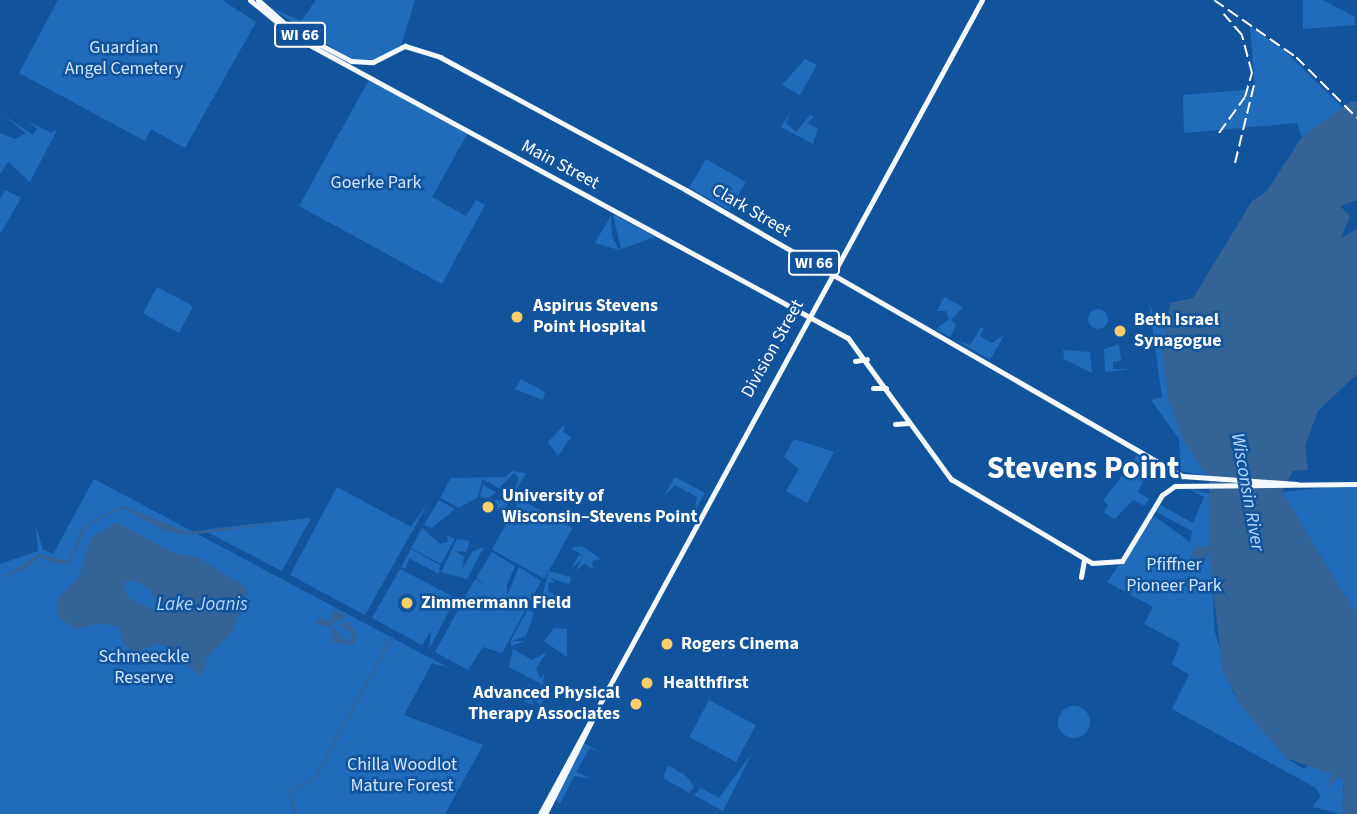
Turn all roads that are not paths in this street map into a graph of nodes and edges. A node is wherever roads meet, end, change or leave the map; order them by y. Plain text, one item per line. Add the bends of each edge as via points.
1 (250, 0) edge
2 (258, 0) edge
3 (982, 0) edge
4 (831, 272) junction
5 (807, 316) junction
6 (868, 359) junction
7 (855, 361) dead end
8 (873, 388) dead end
9 (887, 389) junction
10 (909, 424) junction
11 (895, 425) dead end
12 (1204, 484) junction
13 (1357, 484) edge
14 (1082, 558) junction
15 (1080, 577) dead end
16 (594, 715) junction
17 (540, 814) edge
18 (545, 814) edge

1 - 5 main road, Main Street / WI 66 via 295,37
2 - 4 main road, Clark Street / WI 66 via 292,30 349,60 373,62 405,46 424,49
3 - 4 main road, Division Street
4 - 5 main road, Division Street
4 - 12 main road, Clark Street / WI 66 via 1180,475
5 - 6 main road, Main Street / WI 66 via 861,349
5 - 16 main road, Division Street
6 - 7 main road
6 - 9 main road, WI 66
8 - 9 main road
9 - 10 main road, WI 66
10 - 11 main road
10 - 14 main road, WI 66 via 959,486
12 - 13 main road, WI 66
12 - 14 main road, WI 66 via 1162,495 1122,561 1108,566
14 - 15 main road via 1087,568
16 - 17 main road, Division Street
16 - 18 main road, Division Street

